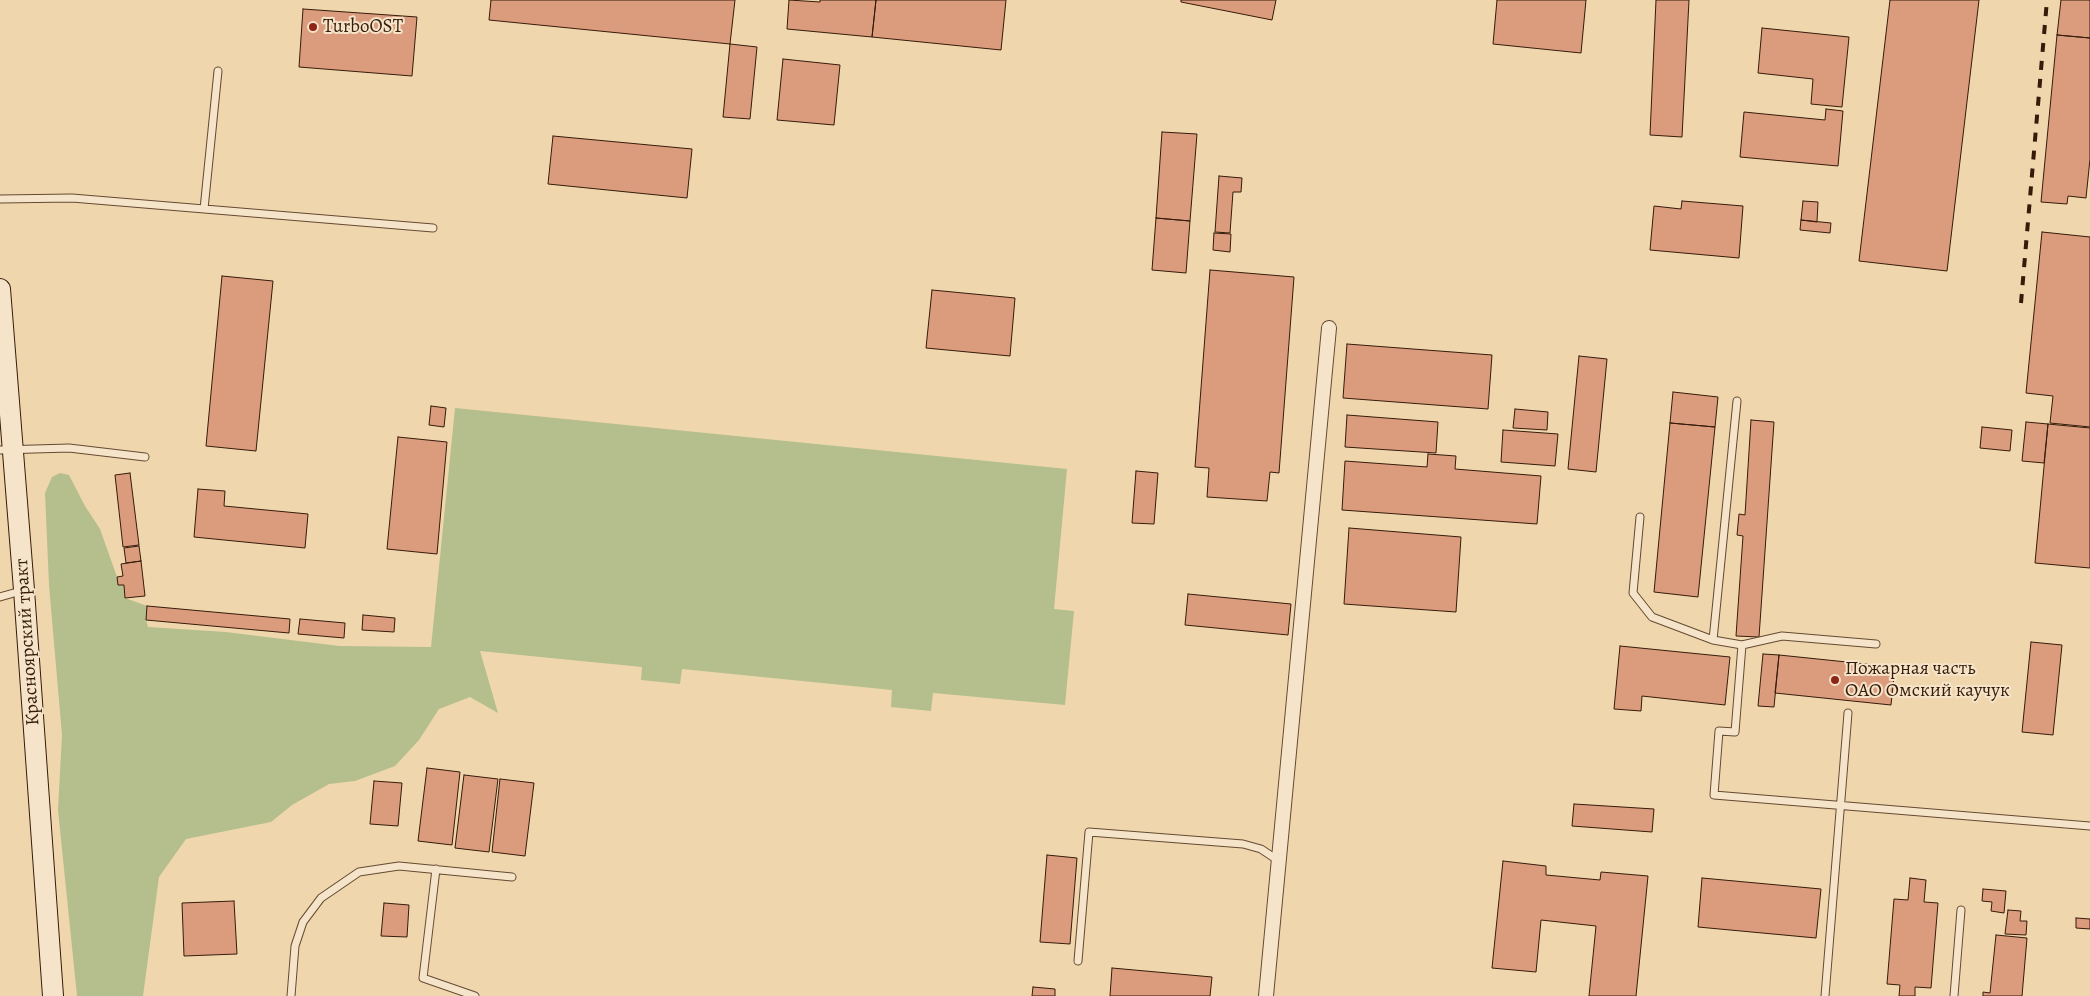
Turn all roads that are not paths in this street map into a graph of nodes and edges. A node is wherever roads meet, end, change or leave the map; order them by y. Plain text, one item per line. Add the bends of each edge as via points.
1 (218, 71) dead end
2 (0, 199) edge
3 (204, 209) junction
4 (433, 228) dead end
5 (0, 289) edge
6 (1329, 328) dead end
7 (1737, 400) dead end
8 (7, 449) edge
9 (145, 457) dead end
10 (1640, 517) dead end
11 (24, 590) junction
12 (0, 597) edge
13 (1713, 640) junction
14 (1876, 644) dead end
15 (1742, 645) junction
16 (1848, 713) dead end
17 (1841, 805) junction
18 (2090, 826) edge
19 (1279, 861) junction
20 (436, 870) junction
21 (512, 877) dead end
22 (1961, 910) dead end
23 (1078, 961) dead end
24 (53, 996) edge
25 (291, 996) edge
26 (476, 996) edge
27 (1266, 996) edge
28 (1825, 996) edge
29 (1954, 996) edge

1 - 3 lane
2 - 3 lane via 72,198
3 - 4 lane
5 - 8 main road, Красноярский тракт
6 - 19 street
7 - 13 lane
8 - 9 lane via 69,448
8 - 11 main road, Красноярский тракт
10 - 13 lane via 1633,593 1652,616
11 - 12 lane
11 - 24 main road, Красноярский тракт
13 - 15 lane
14 - 15 lane via 1782,636
15 - 17 lane via 1735,732 1719,731 1714,795
16 - 17 lane
17 - 18 lane
17 - 28 lane
19 - 23 lane via 1260,848 1243,844 1089,832
19 - 27 street
20 - 21 lane
20 - 25 lane via 399,866 360,872 321,898 303,922 296,946
20 - 26 lane via 423,978
22 - 29 lane

